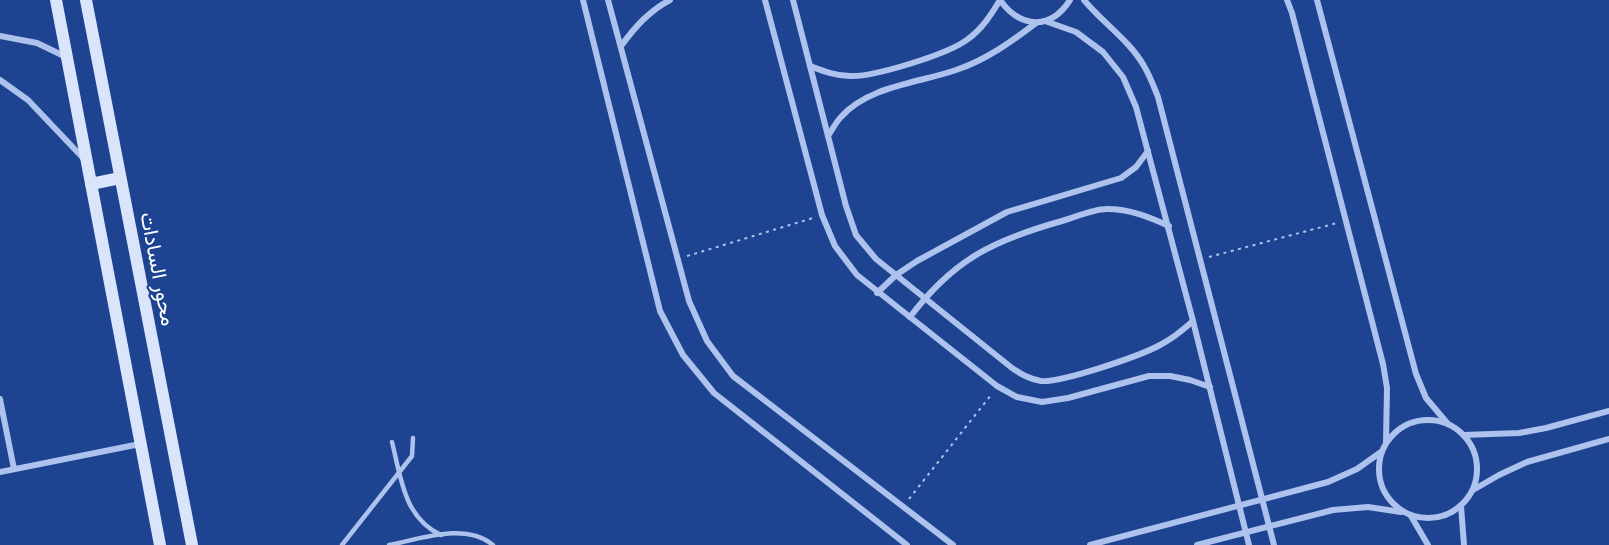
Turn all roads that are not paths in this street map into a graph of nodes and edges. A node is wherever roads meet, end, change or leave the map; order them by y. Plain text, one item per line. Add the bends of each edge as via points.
1 (57, 0) edge
2 (86, 0) edge
3 (583, 0) edge
4 (609, 0) edge
5 (670, 0) edge
6 (765, 0) edge
7 (793, 0) edge
8 (1000, 0) edge
9 (1070, 0) edge
10 (1084, 0) edge
11 (1287, 0) edge
12 (1317, 0) edge
13 (1045, 21) junction
14 (1036, 23) junction
15 (0, 36) edge
16 (621, 46) junction
17 (66, 57) junction
18 (810, 66) junction
19 (0, 80) edge
20 (828, 136) junction
21 (1148, 151) junction
22 (86, 162) junction
23 (120, 178) junction
24 (91, 184) junction
25 (1169, 226) junction
26 (896, 275) junction
27 (877, 293) junction
28 (925, 297) junction
29 (910, 317) junction
30 (1193, 321) junction
31 (1210, 387) junction
32 (0, 399) edge
33 (1609, 411) edge
34 (1448, 424) junction
35 (1464, 435) junction
36 (413, 438) dead end
37 (1609, 439) edge
38 (392, 442) dead end
39 (1386, 442) junction
40 (140, 444) junction
41 (1382, 451) junction
42 (14, 469) junction
43 (0, 472) edge
44 (400, 473) junction
45 (1473, 491) junction
46 (1263, 500) junction
47 (1239, 506) junction
48 (1461, 506) junction
49 (1402, 512) junction
50 (1411, 516) junction
51 (1269, 526) junction
52 (1246, 532) junction
53 (441, 535) junction
54 (951, 543) edge
55 (160, 545) edge
56 (192, 545) edge
57 (342, 545) edge
58 (389, 545) edge
59 (493, 545) edge
60 (907, 545) edge
61 (960, 545) edge
62 (1090, 545) edge
63 (1197, 545) edge
64 (1249, 545) edge
65 (1274, 545) edge
66 (1428, 545) edge
67 (1464, 545) edge

1 - 17 street
2 - 23 street, محور السادات
3 - 60 street via 652,282 660,310 683,355 714,393
4 - 16 street
5 - 16 street via 636,25
6 - 27 street via 822,215 835,246
7 - 18 street
8 - 14 street via 1008,12
8 - 18 street via 980,28 946,52 872,74 830,74
9 - 13 street via 1056,16
10 - 46 street via 1144,65 1158,96
11 - 39 street via 1383,364 1387,388
12 - 34 street via 1416,374 1426,398
13 - 14 street
13 - 21 street via 1076,32 1103,52 1123,77
14 - 20 street via 1012,41 957,70 859,101
15 - 17 street via 38,43
16 - 54 street via 689,301 707,341 733,376
17 - 22 street
18 - 20 street
19 - 22 street via 28,100
20 - 26 street via 856,235
21 - 25 street
21 - 26 street via 1121,178 1006,212
22 - 24 street
23 - 24 street
23 - 56 street, محور السادات
24 - 40 street
25 - 28 street via 1149,216 1104,209 1022,232 978,253
25 - 30 street
26 - 27 street
26 - 28 street
27 - 29 street
28 - 29 street
28 - 30 street via 1023,376 1042,381 1061,379 1140,354 1178,334
29 - 31 street via 997,386 1017,397 1042,402 1068,398 1149,376 1170,376
30 - 31 street
31 - 47 street
32 - 42 street
33 - 35 street via 1528,431
34 - 35 street
34 - 39 street via 1428,420 1409,424
35 - 45 street via 1477,461
36 - 44 lane via 412,456
37 - 45 street via 1527,462
38 - 44 lane
39 - 41 street
40 - 42 street
40 - 55 street
41 - 46 street via 1357,469 1328,482
41 - 49 street via 1379,481 1388,499
42 - 43 street
44 - 53 lane via 413,512
44 - 57 lane
45 - 48 street
46 - 47 street
46 - 51 street
47 - 52 street
47 - 62 street
48 - 50 street via 1437,518
48 - 67 street
49 - 50 street
49 - 51 street via 1368,507 1333,510
50 - 66 street
51 - 52 street
51 - 65 street
52 - 63 street
52 - 64 street
53 - 58 lane
53 - 59 lane via 476,535
54 - 61 street

